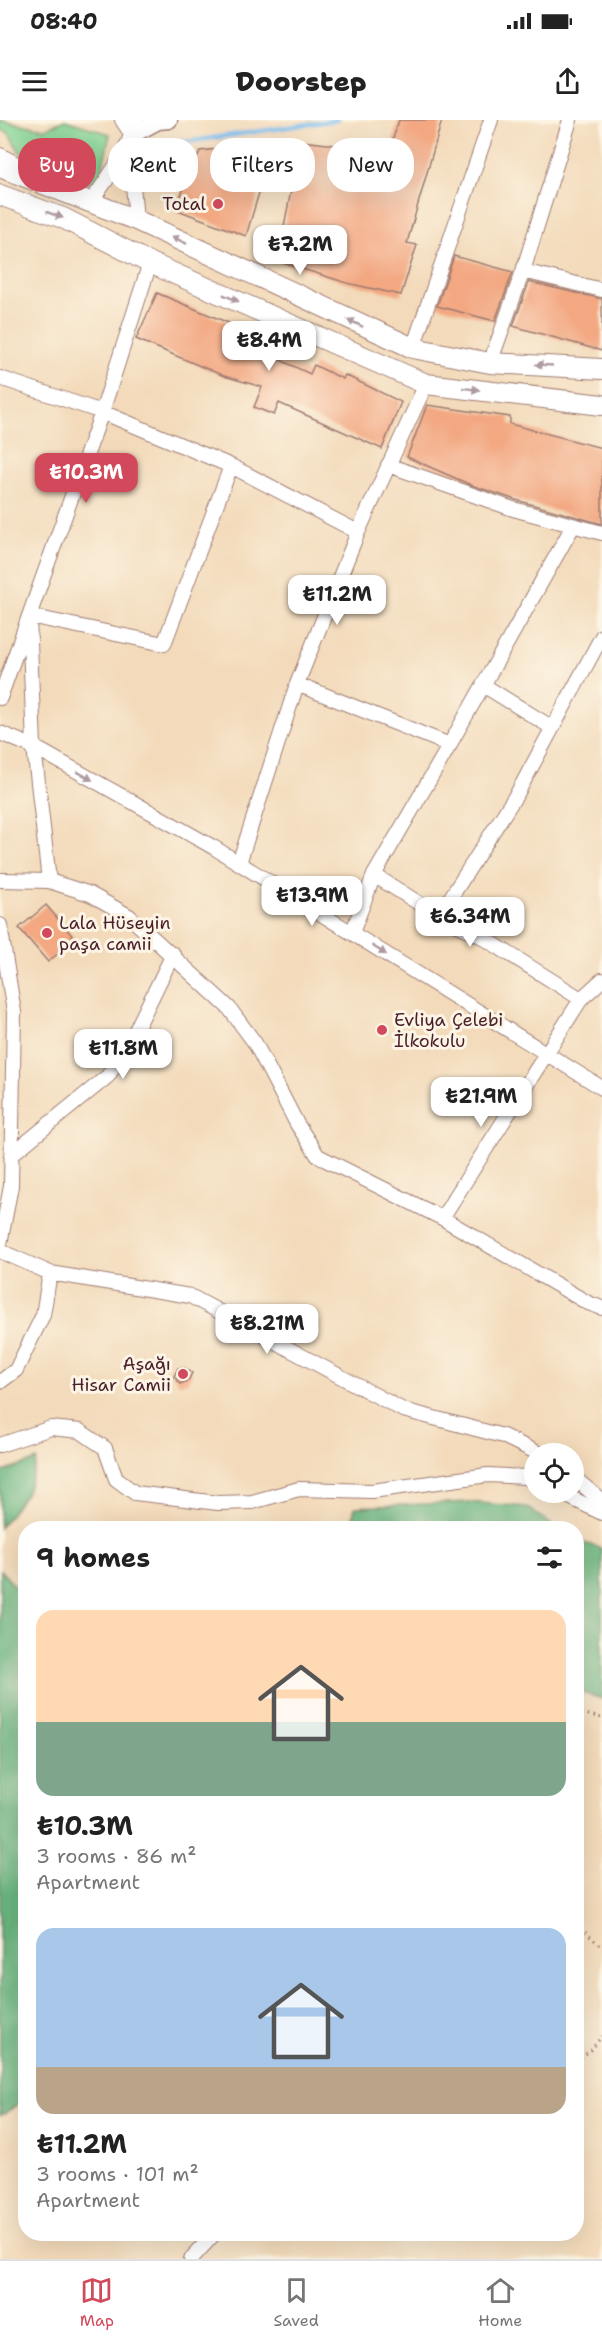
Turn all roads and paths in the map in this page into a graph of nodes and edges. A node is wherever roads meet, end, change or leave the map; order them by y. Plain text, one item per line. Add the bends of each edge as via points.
1 (122, 120) edge
2 (169, 120) edge
3 (491, 120) edge
4 (570, 120) edge
5 (134, 128) edge
6 (0, 155) edge
7 (0, 167) edge
8 (0, 195) edge
9 (90, 203) junction
10 (136, 220) junction
11 (150, 263) junction
12 (523, 271) junction
13 (602, 290) edge
14 (413, 348) junction
15 (490, 363) junction
16 (602, 369) edge
17 (0, 378) edge
18 (426, 384) junction
19 (602, 405) edge
20 (102, 411) junction
21 (388, 465) junction
22 (231, 466) junction
23 (573, 525) junction
24 (358, 532) junction
25 (602, 533) edge
26 (29, 616) junction
27 (602, 636) edge
28 (297, 684) junction
29 (483, 685) junction
30 (0, 698) edge
31 (552, 727) junction
32 (0, 733) edge
33 (450, 745) junction
34 (34, 747) junction
35 (239, 863) junction
36 (374, 875) junction
37 (0, 880) edge
38 (49, 881) junction
39 (439, 916) junction
40 (0, 925) edge
41 (352, 933) junction
42 (173, 954) junction
43 (602, 980) edge
44 (581, 999) junction
45 (546, 1055) junction
46 (602, 1088) edge
47 (11, 1155) junction
48 (442, 1218) junction
49 (0, 1245) edge
50 (0, 1251) edge
51 (50, 1273) junction
52 (602, 1308) edge
53 (0, 1382) edge
54 (0, 1444) edge
55 (524, 1446) edge
56 (524, 1477) edge
57 (584, 1486) edge
58 (600, 1498) edge
59 (582, 1503) edge
60 (602, 1513) edge
61 (584, 1714) edge
62 (602, 1718) edge
63 (584, 1931) edge
64 (602, 1947) edge
65 (602, 2036) edge
66 (584, 2055) edge
67 (208, 2241) edge
68 (191, 2259) edge

1 - 5 street
2 - 5 street
3 - 14 street
4 - 12 street
5 - 9 street via 114,171
5 - 10 street
6 - 9 street
7 - 9 main road
8 -> 11 main road via 63,218
9 - 10 main road
14 -> 10 main road
11 -> 18 main road
11 - 20 street
12 - 13 street
12 - 15 street
14 - 15 main road
16 -> 15 main road
17 - 20 street
18 -> 19 main road
18 - 21 street
20 - 22 street
20 - 26 street
21 - 23 street via 513,509
21 - 24 street
22 - 24 street
22 - 26 street via 164,644
23 - 25 street
23 - 29 street
24 - 28 street
26 - 30 street
26 - 34 street
27 - 31 street
28 - 33 street
28 - 35 street
29 - 31 street
29 - 33 street
31 - 39 street via 519,792
32 - 34 street
33 - 36 street
34 -> 35 street
34 - 38 street
35 - 41 street
36 - 39 street
36 - 41 street
37 - 38 street
38 - 42 street via 90,894 129,916
39 - 44 street via 482,936
40 - 47 street via 14,1012
41 -> 45 street
42 - 47 street via 134,1034 108,1076
42 - 48 street via 229,1008 255,1042 318,1156
43 - 44 street
44 - 45 street
45 - 46 street
45 - 48 street
47 - 49 street via 11,1186
48 - 52 street
50 - 51 street
51 - 53 street via 43,1315 16,1370
51 - 55 street via 190,1296 403,1410 503,1436
54 - 56 street via 51,1428 80,1431 105,1448 116,1479 135,1493 218,1503 252,1502 299,1490 372,1491 488,1475
57 - 58 street
59 - 60 street
61 - 62 path
63 - 64 path
65 - 66 path
67 - 68 street

